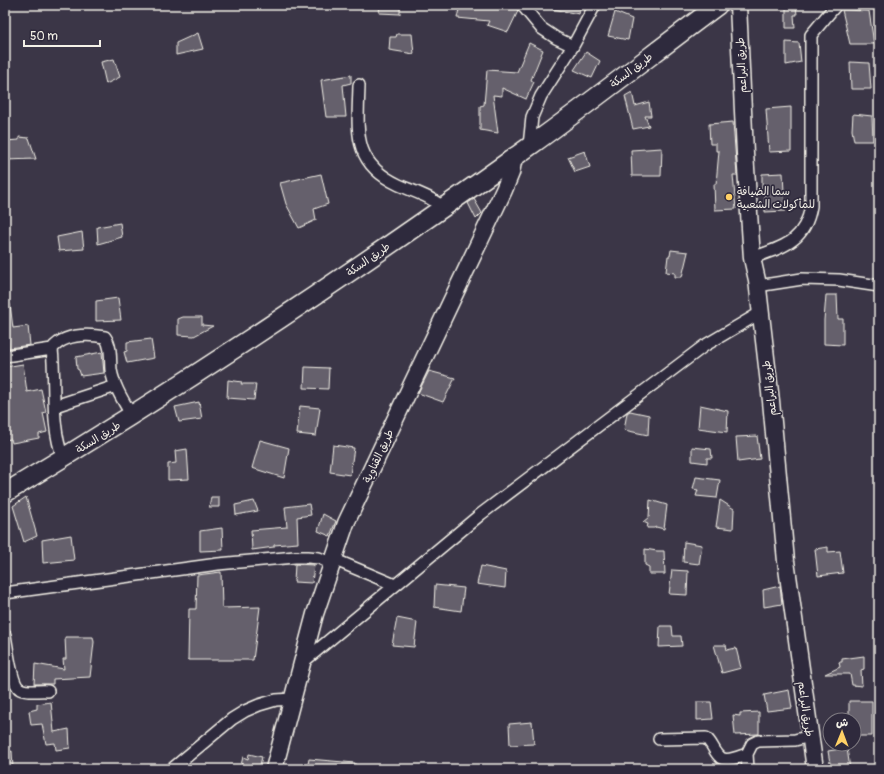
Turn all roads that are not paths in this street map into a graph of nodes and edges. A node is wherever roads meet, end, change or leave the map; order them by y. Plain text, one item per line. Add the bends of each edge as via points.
1 (522, 5) edge
2 (595, 5) edge
3 (718, 5) edge
4 (738, 5) edge
5 (836, 5) edge
6 (573, 46) junction
7 (359, 85) dead end
8 (529, 146) junction
9 (514, 156) junction
10 (443, 208) junction
11 (752, 258) junction
12 (757, 286) junction
13 (879, 286) edge
14 (760, 313) junction
15 (52, 349) junction
16 (5, 356) edge
17 (116, 386) junction
18 (55, 406) junction
19 (132, 416) junction
20 (63, 458) junction
21 (5, 493) edge
22 (333, 562) junction
23 (395, 585) junction
24 (5, 593) edge
25 (5, 635) edge
26 (302, 663) junction
27 (48, 691) dead end
28 (292, 699) junction
29 (810, 736) junction
30 (660, 739) dead end
31 (747, 754) junction
32 (172, 769) edge
33 (274, 769) edge
34 (748, 769) edge
35 (815, 769) edge

1 - 6 street via 541,28
2 - 6 street
3 - 8 main road, طريق السكة
4 - 11 street, طريق البراعم
5 - 11 street via 812,35 809,218 800,233 786,246
6 - 8 street via 541,96 532,117
7 - 10 street via 358,134 364,154 383,176 426,196
8 - 9 main road, طريق السكة
9 - 10 main road, طريق السكة
9 - 22 street, طريق القناوية via 504,190 346,523
10 - 19 main road, طريق السكة via 308,301
11 - 12 street, طريق البراعم
12 - 13 street via 802,279 839,280
12 - 14 street, طريق البراعم
14 - 23 street via 704,346 656,381 481,514
14 - 29 street, طريق البراعم via 786,561
15 - 16 street
15 - 17 street via 67,338 105,337 109,342
15 - 18 street
17 - 18 street
17 - 19 street
18 - 20 street via 58,439
19 - 20 main road, طريق السكة
20 - 21 main road, طريق السكة
22 - 23 street
22 - 24 street via 319,558 295,557 218,564
22 - 26 street, طريق القناوية
23 - 26 street
25 - 27 street via 12,675 18,688
26 - 28 street, طريق القناوية
28 - 32 street via 276,700 245,711
28 - 33 street, طريق القناوية
29 - 31 street via 795,740 758,741 750,746
29 - 35 street, طريق البراعم
30 - 31 street via 706,738 723,759
31 - 34 street

